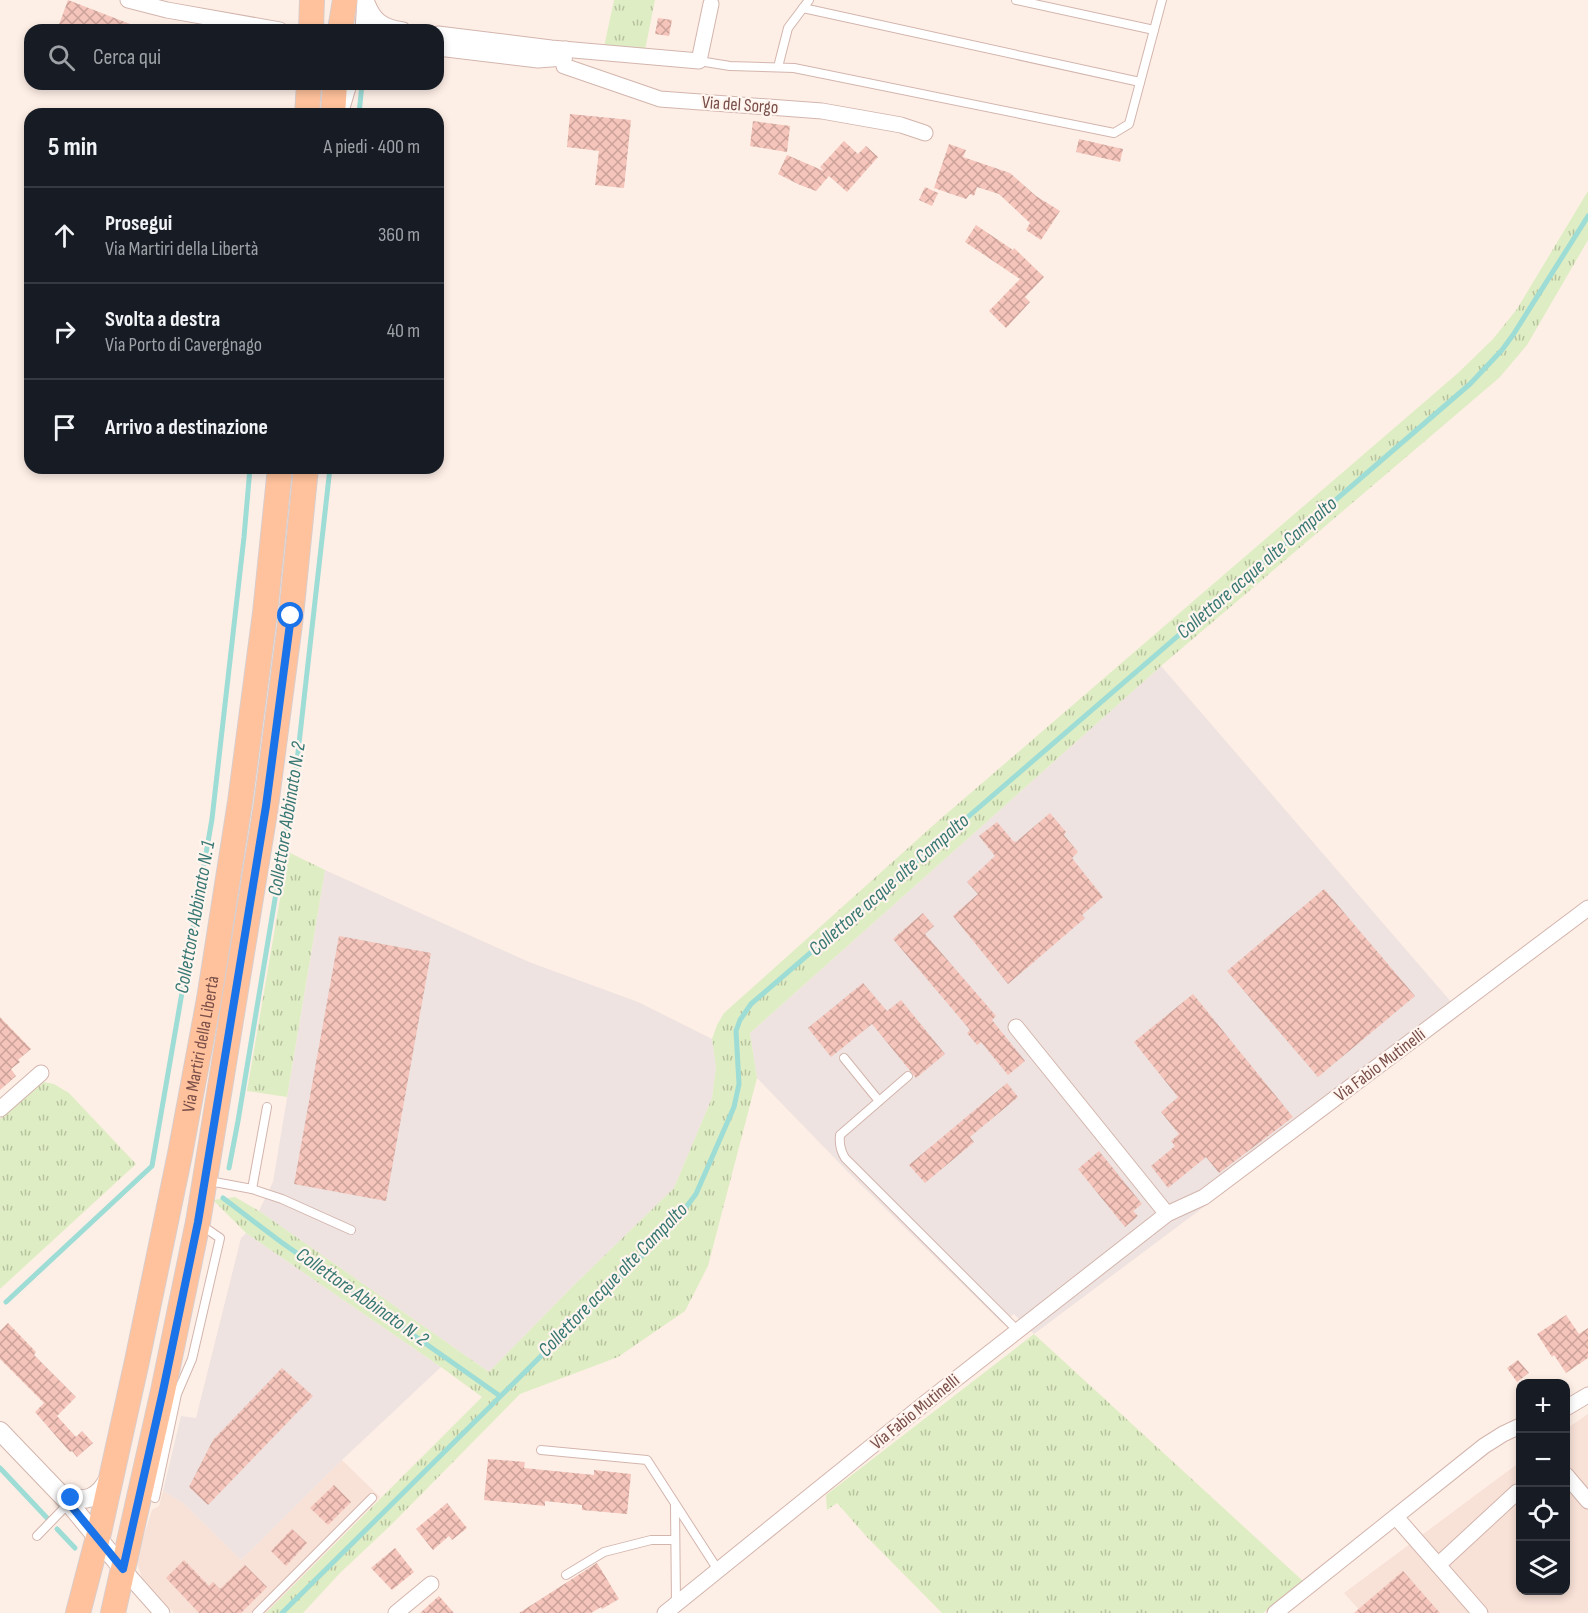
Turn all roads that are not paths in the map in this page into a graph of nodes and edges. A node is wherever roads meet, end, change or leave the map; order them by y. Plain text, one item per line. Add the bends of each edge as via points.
1 (128, 0) edge
2 (312, 0) edge
3 (338, 0) edge
4 (345, 0) edge
5 (365, 0) edge
6 (809, 0) edge
7 (1016, 0) edge
8 (1162, 0) edge
9 (711, 4) dead end
10 (803, 8) junction
11 (248, 24) edge
12 (311, 24) edge
13 (339, 24) edge
14 (340, 24) edge
15 (363, 24) edge
16 (385, 24) edge
17 (1154, 30) junction
18 (444, 35) edge
19 (444, 49) edge
20 (565, 54) junction
21 (699, 61) junction
22 (778, 67) junction
23 (1140, 82) junction
24 (301, 90) edge
25 (309, 90) edge
26 (335, 90) edge
27 (347, 90) edge
28 (306, 108) edge
29 (307, 108) edge
30 (333, 108) edge
31 (342, 108) edge
32 (926, 133) dead end
33 (279, 474) edge
34 (305, 474) edge
35 (1588, 908) edge
36 (1016, 1027) dead end
37 (844, 1058) dead end
38 (41, 1073) dead end
39 (908, 1076) dead end
40 (879, 1101) junction
41 (267, 1107) dead end
42 (0, 1108) edge
43 (205, 1180) junction
44 (252, 1189) junction
45 (1167, 1214) junction
46 (351, 1230) dead end
47 (1018, 1331) junction
48 (170, 1393) junction
49 (1588, 1395) edge
50 (1570, 1406) edge
51 (1516, 1428) edge
52 (3, 1438) edge
53 (541, 1450) dead end
54 (114, 1462) junction
55 (1570, 1479) edge
56 (1516, 1493) edge
57 (155, 1498) dead end
58 (372, 1498) dead end
59 (66, 1499) junction
60 (1588, 1501) edge
61 (675, 1503) junction
62 (1396, 1517) junction
63 (37, 1536) dead end
64 (98, 1537) junction
65 (675, 1540) junction
66 (1438, 1565) junction
67 (123, 1569) junction
68 (718, 1570) junction
69 (566, 1575) dead end
70 (431, 1584) dead end
71 (670, 1608) edge
72 (78, 1613) edge
73 (113, 1613) edge
74 (162, 1613) edge
75 (257, 1613) edge
76 (396, 1613) edge
77 (1275, 1613) edge
78 (1480, 1613) edge

1 - 11 street
2 - 12 main road
3 - 13 main road
4 - 14 main road
5 - 15 street
5 - 16 street via 375,18
6 - 10 lane
7 - 17 lane
8 - 17 lane
9 - 21 street
10 - 22 lane via 788,28
10 - 23 lane
17 - 23 lane
18 - 20 street, Via del Sorgo
19 - 20 street, Via del Sorgo via 538,60
20 - 21 street, Via del Sorgo
20 - 32 street, Via del Sorgo via 564,66 660,99 822,111
21 - 22 lane
22 - 23 lane via 1114,133 1129,124
24 - 28 street
25 - 29 main road
26 - 30 main road
27 - 31 street
33 - 54 main road, Via Martiri della Libertà via 240,802 209,999
34 - 43 main road, Via Martiri della Libertà via 266,806
35 - 45 street, Via Fabio Mutinelli via 1204,1197
36 - 45 street
37 - 40 lane
38 - 42 street
39 - 40 lane
40 - 47 lane via 840,1135 845,1158
41 - 44 lane
43 - 44 lane
43 - 48 main road, Via Martiri della Libertà
44 - 46 lane
45 - 47 street, Via Fabio Mutinelli
47 - 68 street, Via Fabio Mutinelli
48 - 57 lane
48 - 67 main road, Via Martiri della Libertà
49 - 50 street
51 - 62 street via 1484,1446
52 - 59 street
53 - 61 lane via 647,1460
54 - 59 street via 99,1493 92,1498
54 - 64 main road, Via Martiri della Libertà
55 - 60 street
56 - 66 street
58 - 75 lane
59 - 63 lane
59 - 64 street
61 - 65 lane
61 - 68 lane
62 - 66 street
62 - 77 street
64 - 67 street
64 - 72 main road, Via Martiri della Libertà
65 - 69 lane via 651,1540 604,1552
65 - 71 lane
66 - 78 street
67 - 73 main road, Via Martiri della Libertà
67 - 74 street
68 - 71 street, Via Fabio Mutinelli
70 - 76 street

